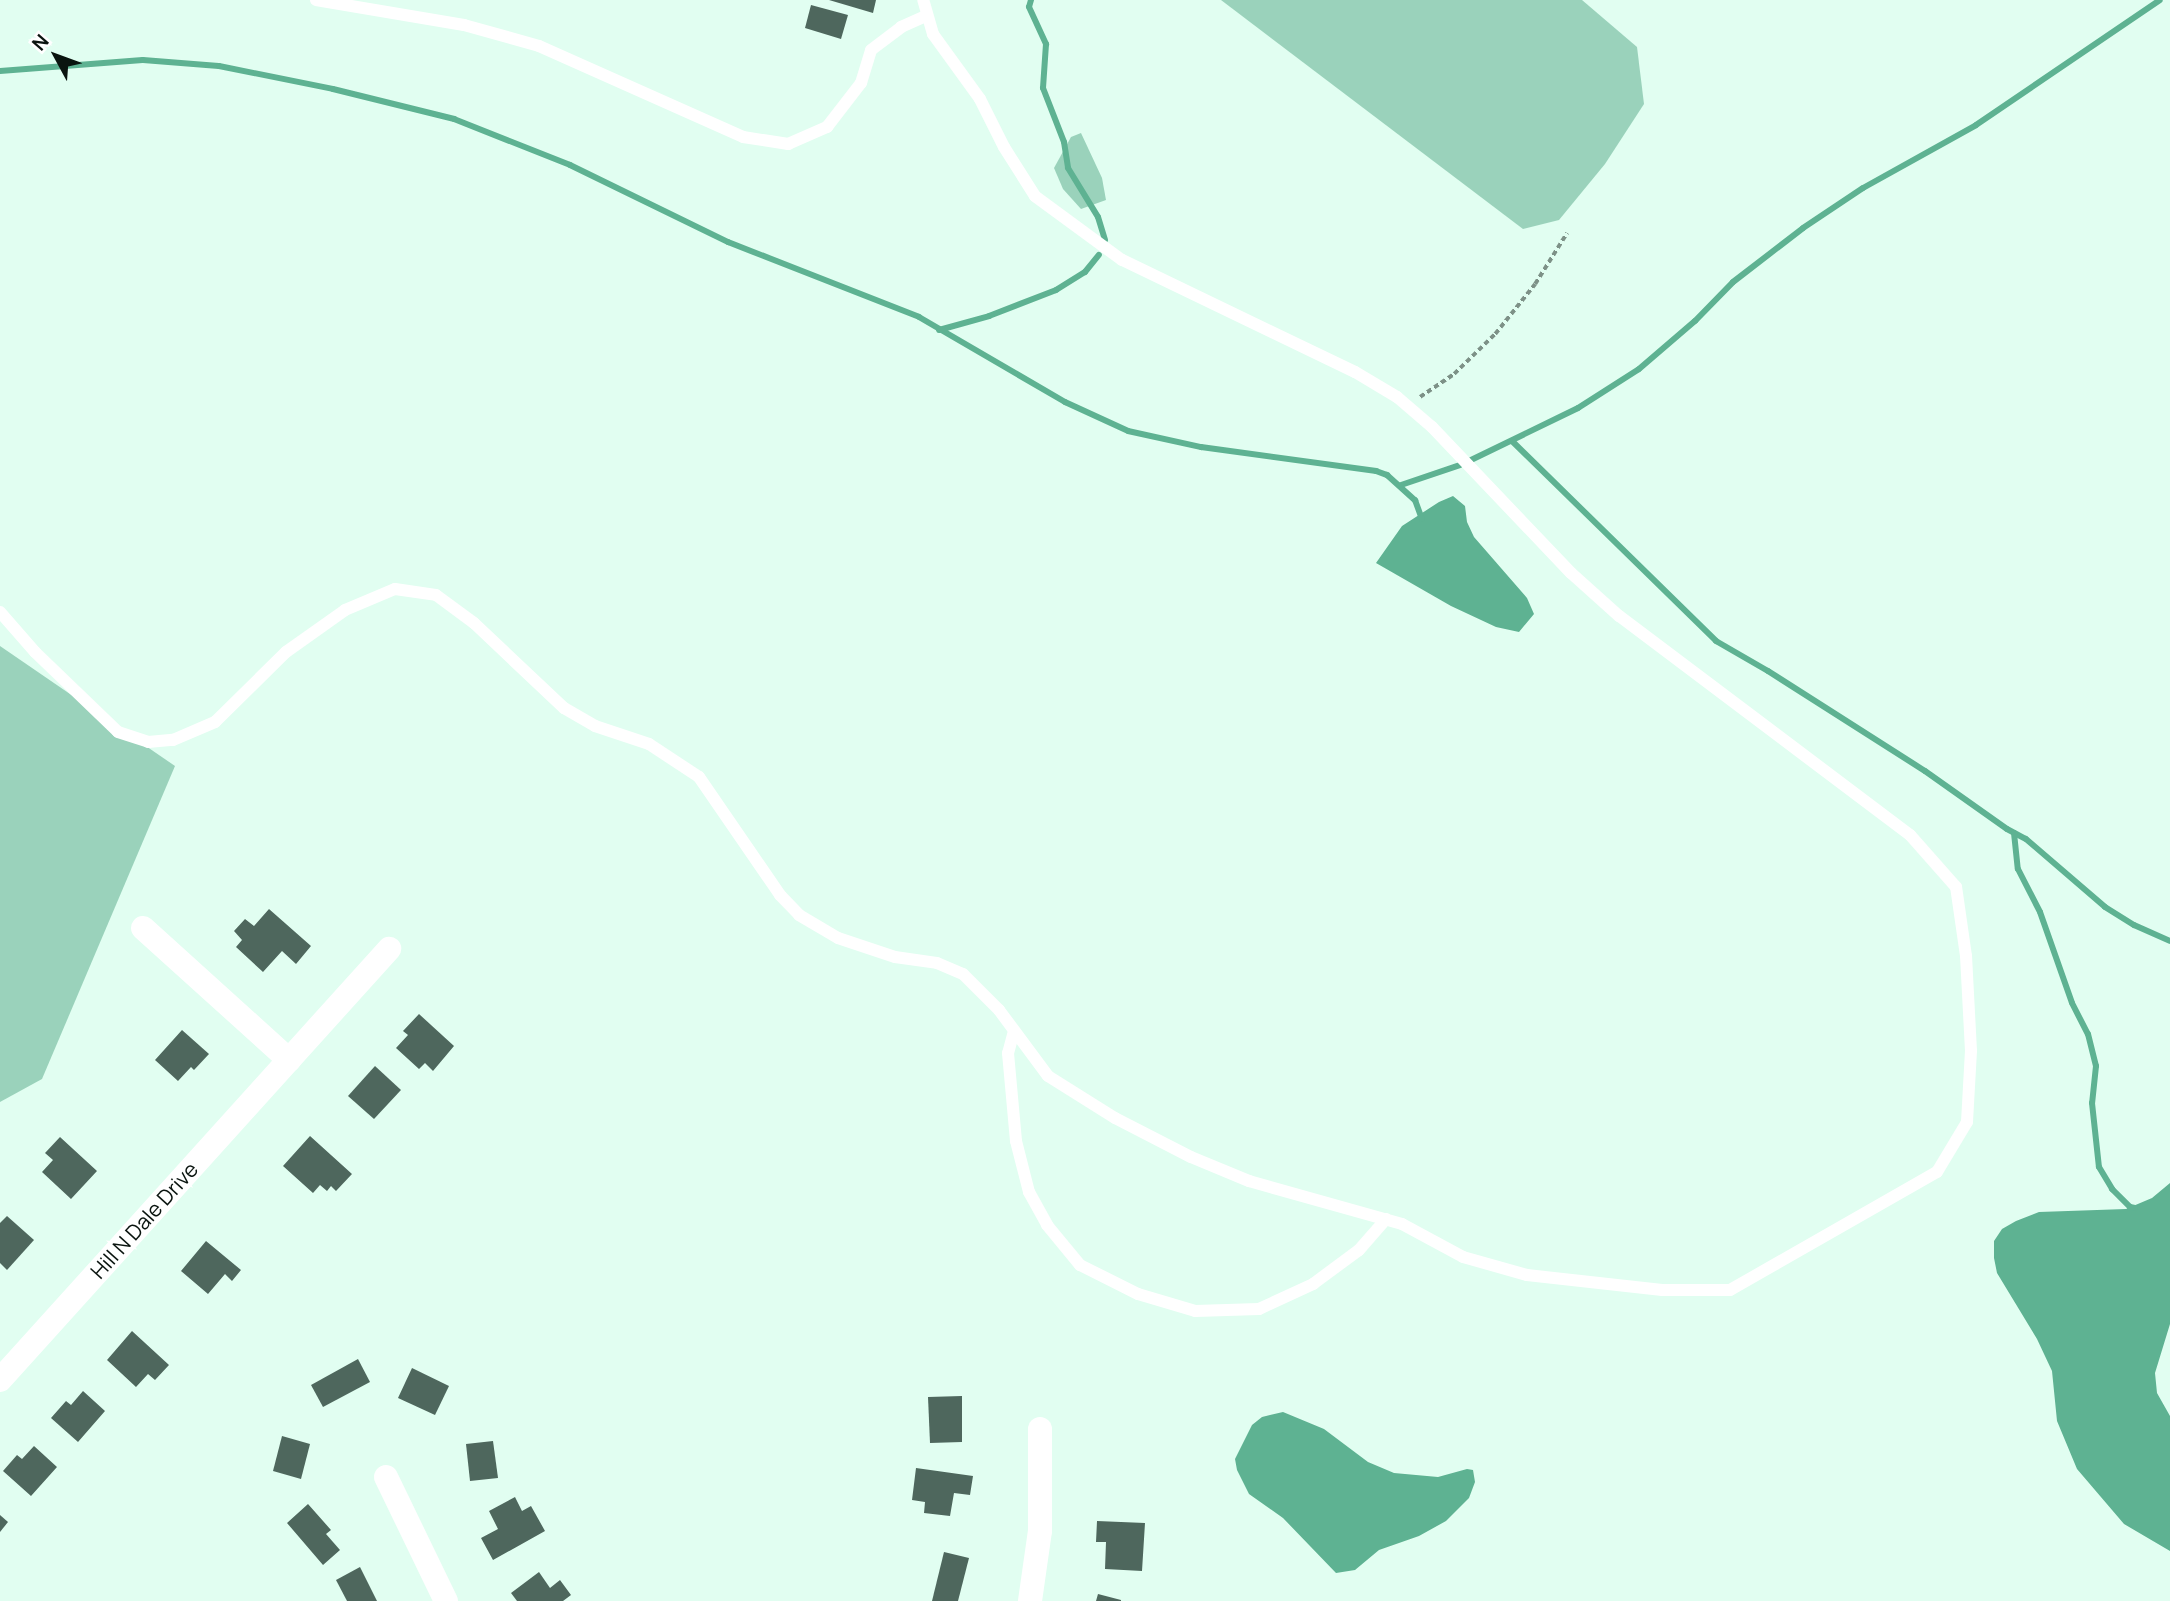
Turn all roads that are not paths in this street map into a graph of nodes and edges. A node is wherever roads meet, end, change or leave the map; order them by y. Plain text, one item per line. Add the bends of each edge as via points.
1 (316, 0) edge
2 (923, 0) edge
3 (926, 16) junction
4 (0, 612) edge
5 (143, 928) dead end
6 (389, 949) dead end
7 (1014, 1031) junction
8 (289, 1060) junction
9 (1386, 1220) junction
10 (0, 1380) edge
11 (1040, 1429) dead end
12 (386, 1477) dead end
13 (446, 1601) edge
14 (1030, 1601) edge

1 - 3 lane via 464,25 539,46 743,137 788,144 827,127 860,83 871,50 901,27
2 - 3 lane
3 - 9 lane via 1035,196 1122,260 1355,372 1407,405 1619,616 1910,835 1956,887 1966,956 1971,1051 1967,1122 1937,1172 1730,1290 1662,1290 1527,1275 1463,1257
4 - 7 lane via 118,732 148,742 173,740 215,722 286,652 345,610 395,589 436,595 474,623 564,708 595,726 649,744 699,777 780,895 799,915 838,938 963,974
5 - 8 street
6 - 8 street, Hill N Dale Drive
7 - 9 lane via 1048,1076 1115,1118 1191,1157 1249,1181
7 - 9 lane via 1009,1053 1016,1141 1029,1192 1047,1225 1080,1265 1138,1294 1195,1311 1259,1309 1313,1284 1359,1250
8 - 10 street, Hill N Dale Drive
11 - 14 street via 1040,1531
12 - 13 street

